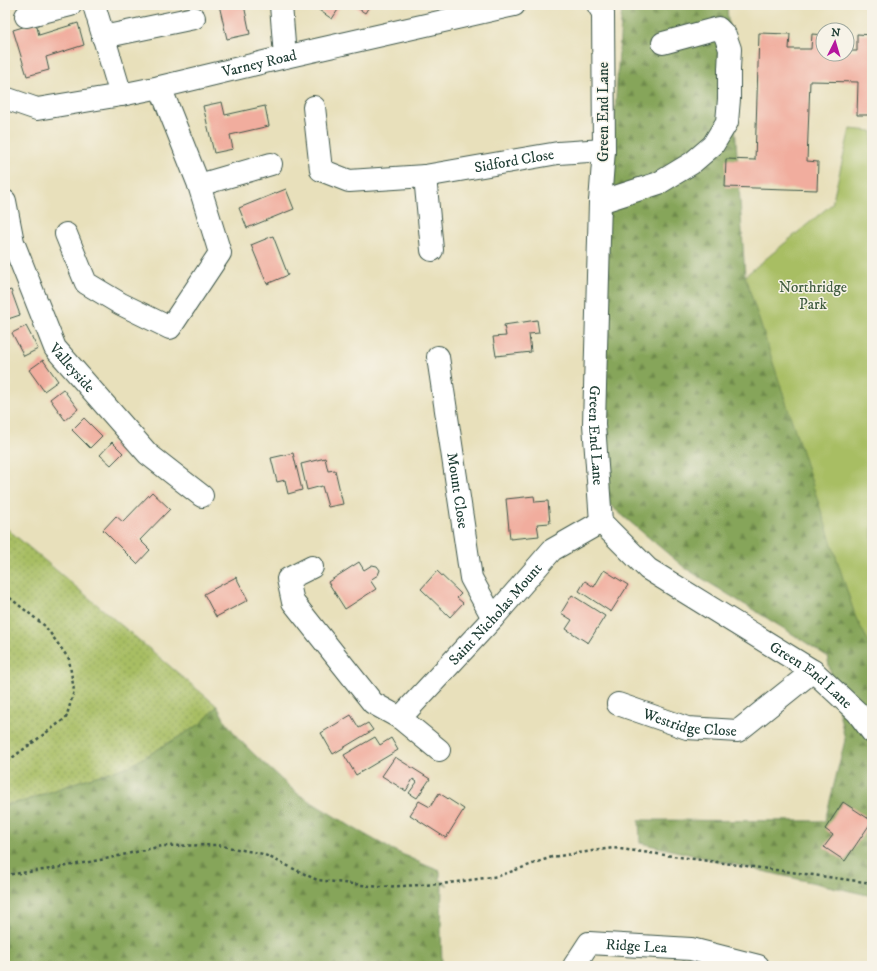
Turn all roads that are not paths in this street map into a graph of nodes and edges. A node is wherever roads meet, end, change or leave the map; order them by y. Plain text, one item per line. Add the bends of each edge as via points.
1 (70, 5) edge
2 (94, 5) edge
3 (281, 5) edge
4 (514, 5) edge
5 (598, 5) edge
6 (26, 16) dead end
7 (194, 18) dead end
8 (103, 37) junction
9 (662, 43) dead end
10 (285, 57) junction
11 (160, 87) junction
12 (121, 95) junction
13 (5, 98) edge
14 (314, 107) dead end
15 (604, 150) junction
16 (271, 164) dead end
17 (425, 176) junction
18 (199, 185) junction
19 (5, 201) edge
20 (600, 202) junction
21 (66, 234) dead end
22 (432, 250) dead end
23 (438, 357) dead end
24 (202, 496) dead end
25 (601, 522) junction
26 (312, 567) dead end
27 (493, 618) junction
28 (813, 671) junction
29 (618, 704) dead end
30 (400, 718) junction
31 (872, 732) edge
32 (439, 750) dead end
33 (574, 966) edge
34 (758, 966) edge

1 - 6 street
2 - 8 street
3 - 10 street
4 - 10 street, Varney Road
5 - 15 street, Green End Lane via 603,13
7 - 8 street
8 - 12 street
9 - 20 street via 718,28 725,35 730,49 727,122 713,145 692,163 659,183
10 - 11 street, Varney Road
11 - 12 street, Varney Road
11 - 18 street
12 - 13 street, Varney Road via 37,109
14 - 17 street, Sidford Close via 321,170 349,181
15 - 17 street, Sidford Close via 558,153
15 - 20 street, Green End Lane
16 - 18 street
17 - 22 street
18 - 21 street via 220,253 170,328 86,283
19 - 24 street, Valleyside via 13,242 55,348 148,454
20 - 25 street, Green End Lane via 594,424
23 - 27 street, Mount Close via 471,578
25 - 27 street, Saint Nicholas Mount via 552,550
25 - 28 street, Green End Lane via 648,569
26 - 30 street via 288,579 293,602 373,703
27 - 30 street, Saint Nicholas Mount
28 - 29 street, Westridge Close via 738,731 687,728
28 - 31 street, Green End Lane via 858,712
30 - 32 street
33 - 34 street, Ridge Lea via 589,943 691,949

